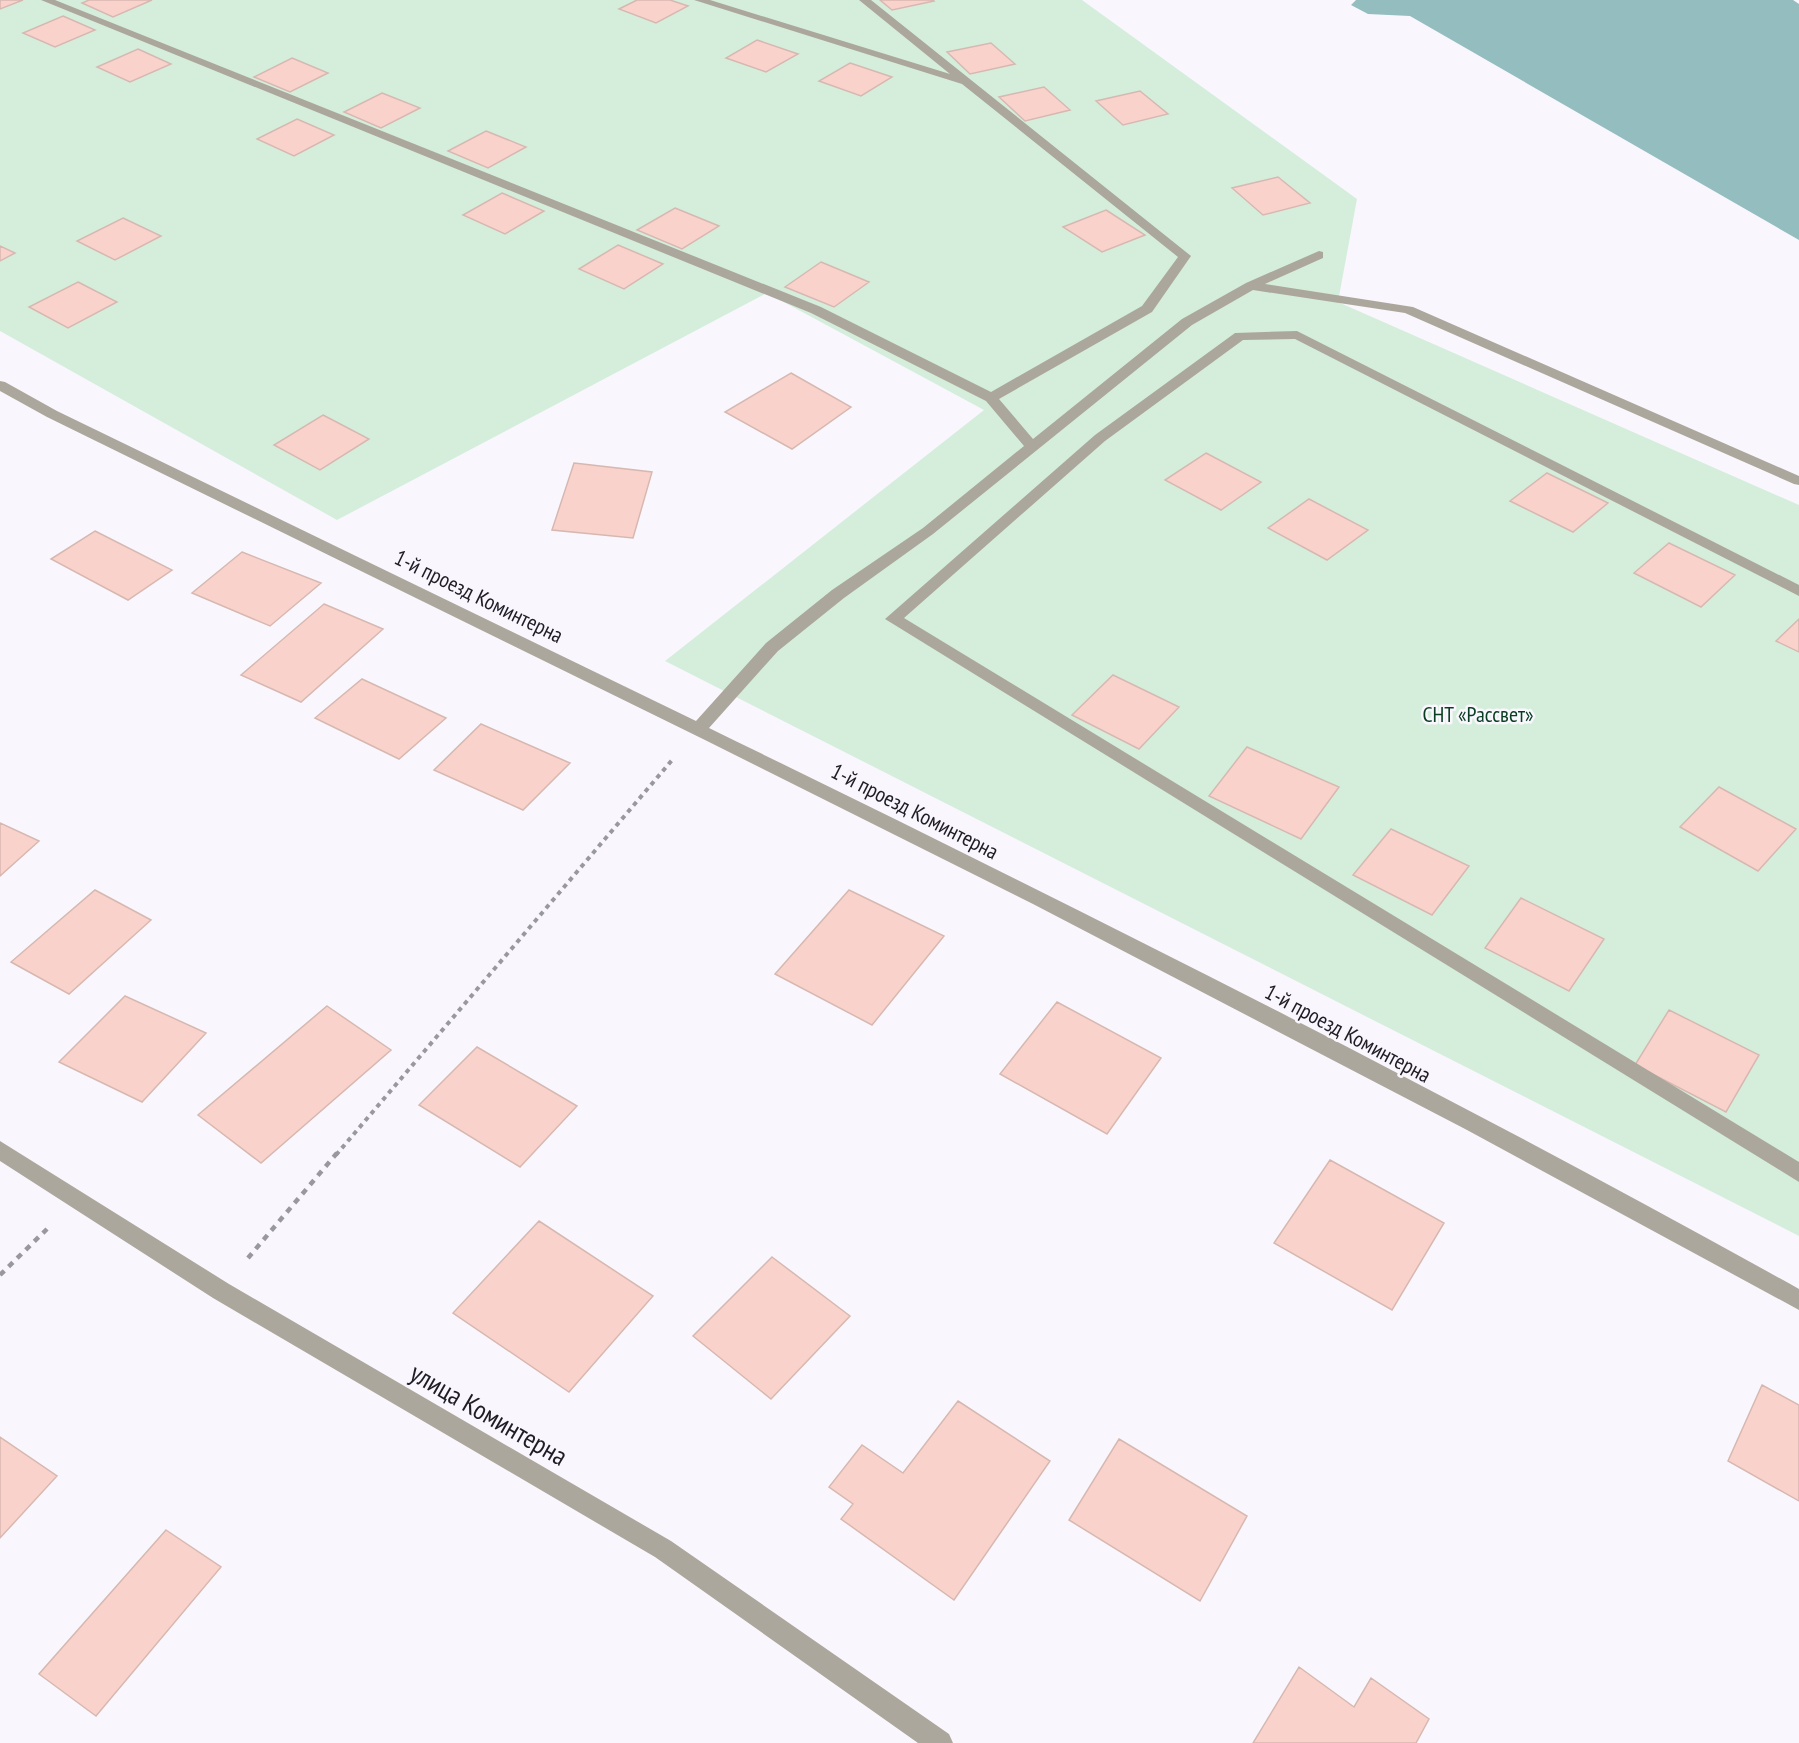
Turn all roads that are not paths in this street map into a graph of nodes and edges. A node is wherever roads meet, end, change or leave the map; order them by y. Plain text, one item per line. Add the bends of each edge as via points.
1 (46, 0) edge
2 (699, 0) edge
3 (864, 0) edge
4 (972, 85) junction
5 (1319, 255) dead end
6 (1251, 286) junction
7 (0, 386) edge
8 (991, 398) junction
9 (1032, 447) junction
10 (1799, 481) edge
11 (1799, 591) edge
12 (699, 728) junction
13 (0, 1150) edge
14 (1799, 1173) edge
15 (1799, 1300) edge
16 (940, 1743) edge

1 - 8 street via 816,310
2 - 4 street
3 - 4 street
4 - 8 street via 1185,256 1147,309
5 - 6 street
6 - 9 street via 1187,322
6 - 10 street via 1408,310
7 - 12 street, 1-й проезд Коминтерна
8 - 9 street
9 - 12 street via 928,531 838,594 772,647
11 - 14 street via 1297,335 1240,336 1100,438 893,619
12 - 15 street, 1-й проезд Коминтерна via 1117,937 1678,1231
13 - 16 street, улица Коминтерна via 220,1291 663,1549

